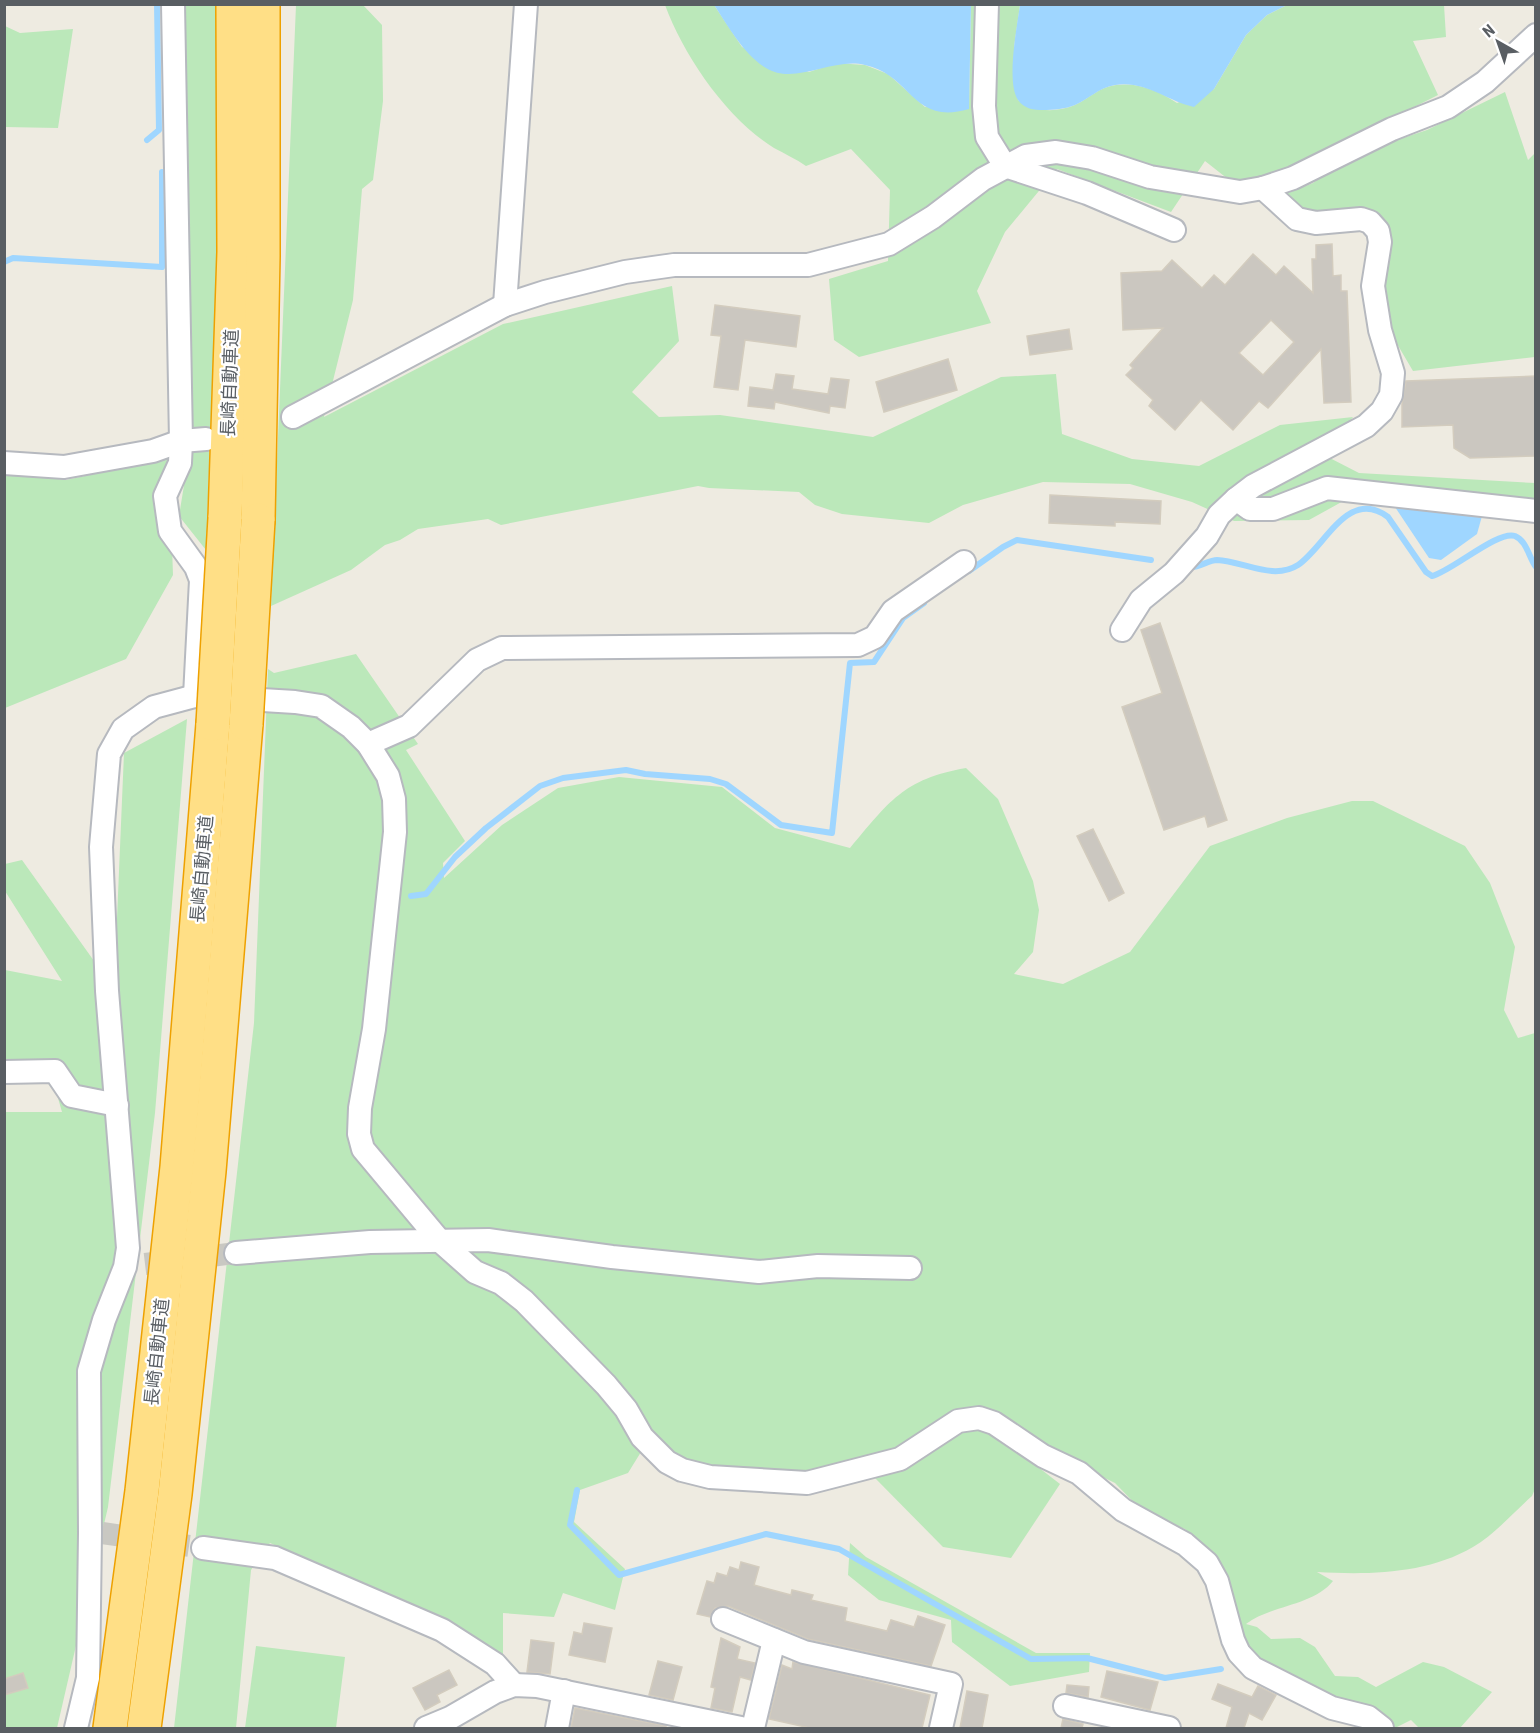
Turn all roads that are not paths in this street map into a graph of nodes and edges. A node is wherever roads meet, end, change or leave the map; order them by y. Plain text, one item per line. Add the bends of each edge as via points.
1 (172, 4) edge
2 (233, 4) edge
3 (263, 4) edge
4 (526, 4) edge
5 (987, 4) edge
6 (1536, 35) edge
7 (1005, 166) junction
8 (1263, 188) junction
9 (1174, 230) dead end
10 (504, 305) junction
11 (293, 417) dead end
12 (206, 439) dead end
13 (181, 441) junction
14 (4, 463) edge
15 (1236, 500) junction
16 (1536, 510) edge
17 (964, 562) dead end
18 (1122, 630) dead end
19 (195, 696) junction
20 (368, 744) junction
21 (4, 1072) edge
22 (117, 1105) junction
23 (440, 1241) junction
24 (236, 1253) tunnel mouth
25 (910, 1268) dead end
26 (203, 1548) tunnel mouth
27 (723, 1619) dead end
28 (774, 1640) junction
29 (514, 1685) junction
30 (564, 1691) junction
31 (1065, 1706) dead end
32 (1106, 1722) edge
33 (729, 1727) edge
34 (76, 1728) edge
35 (110, 1728) edge
36 (144, 1728) edge
37 (426, 1728) edge
38 (557, 1728) edge
39 (753, 1728) edge
40 (941, 1728) edge
41 (1169, 1728) edge
42 (1382, 1728) edge

1 - 13 street
2 - 35 highway, 長崎自動車道, bridge via 234,252 213,724 177,1167 142,1491
3 - 36 highway, 長崎自動車道, bridge via 258,520 246,724 209,1171 176,1483
4 - 10 street
5 - 7 street via 987,137
6 - 8 street via 1485,82 1448,107
7 - 8 street via 1026,156 1056,152 1092,158 1162,179 1240,192
7 - 9 street via 1087,193
7 - 10 street via 889,244 853,255 808,265 674,265 625,272
8 - 15 street via 1297,219 1317,223 1361,219 1378,231 1373,286 1380,330 1393,373 1390,395 1382,411 1366,426 1253,486
10 - 11 street
12 - 13 street
13 - 14 street via 153,451 64,467
13 - 19 street via 180,463 165,496 170,531 201,580
15 - 16 street via 1250,509 1273,509 1327,488
15 - 18 street via 1219,515 1207,536 1174,573 1141,600
17 - 20 street via 894,611 874,637 858,645 502,648 477,660 409,726
19 - 20 street via 321,706
19 - 22 street via 154,708 123,729 109,754 101,848
20 - 23 street via 388,776 394,799 395,832 359,1134 375,1167
21 - 22 street via 55,1071 72,1096
22 - 34 street via 128,1248 135,1265 104,1320 89,1371 96,1533 88,1678
23 - 24 street via 370,1242
23 - 25 street via 488,1240 759,1272 818,1266
23 - 42 street via 475,1272 501,1283 524,1301 606,1385 642,1437 667,1462 682,1470 710,1477 807,1483 900,1459 958,1421 979,1418 994,1423 1043,1456 1079,1473 1123,1510 1185,1544 1207,1563 1217,1581 1233,1640 1253,1668 1332,1708 1368,1717
26 - 29 street via 275,1558 442,1630 495,1664
27 - 28 street
28 - 39 street
28 - 40 street via 804,1652 951,1684
29 - 30 street
29 - 37 street
30 - 33 street
30 - 38 street
31 - 32 street
32 - 41 street

